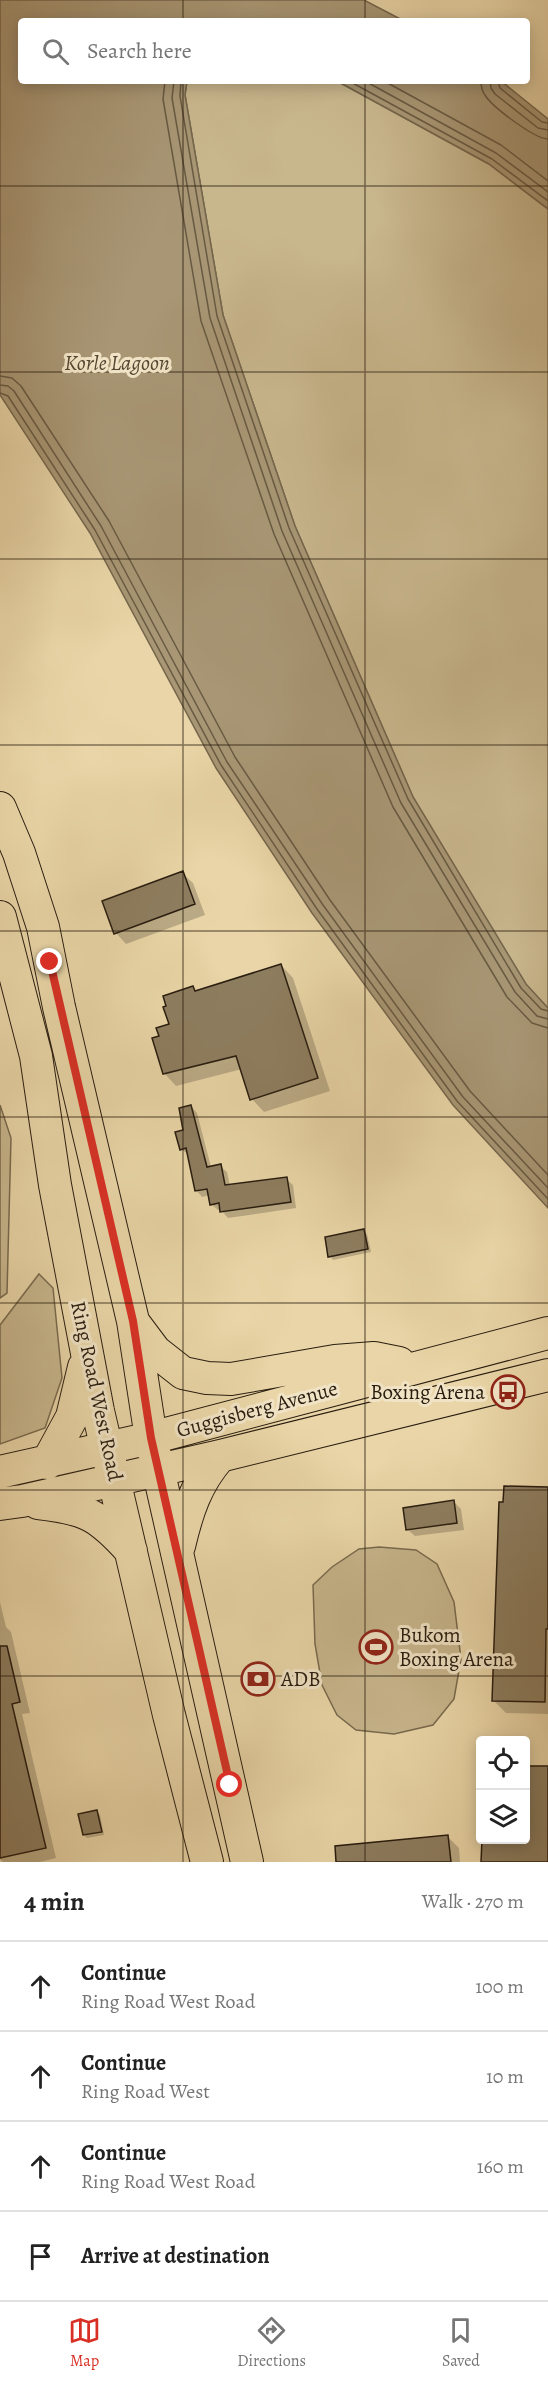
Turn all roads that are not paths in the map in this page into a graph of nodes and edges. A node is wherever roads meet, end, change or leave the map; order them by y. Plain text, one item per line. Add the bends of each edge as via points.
1 (0, 808) edge
2 (0, 917) edge
3 (36, 1056) junction
4 (133, 1321) junction
5 (548, 1333) edge
6 (484, 1348) junction
7 (87, 1354) junction
8 (548, 1375) edge
9 (131, 1443) junction
10 (220, 1456) junction
11 (47, 1463) junction
12 (159, 1469) junction
13 (0, 1472) edge
14 (115, 1479) junction
15 (11, 1503) edge
16 (132, 1553) junction
17 (178, 1553) junction
18 (207, 1862) edge
19 (247, 1862) edge

1 - 4 main road, Ring Road West Road via 43,927
2 - 3 main road, Ring Road West Road
3 - 7 main road, Ring Road West Road via 55,1185
3 - 9 main road via 104,1365
4 - 6 main road via 155,1351 183,1373 207,1378 231,1379 374,1358 412,1366
4 - 9 main road, Ring Road West Road
5 - 6 main road, Guggisberg Avenue
6 - 9 main road, Guggisberg Avenue
7 - 9 main road, Ring Road West Road
7 - 11 main road via 72,1417
8 - 10 main road, Guggisberg Avenue
9 - 11 main road, Guggisberg Avenue
9 - 12 main road
9 - 14 main road, Ring Road West Road
10 - 12 main road, Guggisberg Avenue
10 - 17 main road via 197,1489
11 - 13 main road, Guggisberg Avenue
12 - 14 main road, Guggisberg Avenue
12 - 17 main road
14 - 15 main road, Guggisberg Avenue
14 - 16 main road, Ring Road West Road
15 - 16 main road via 83,1511 101,1520
16 - 18 main road, Ring Road West Road
17 - 19 main road

